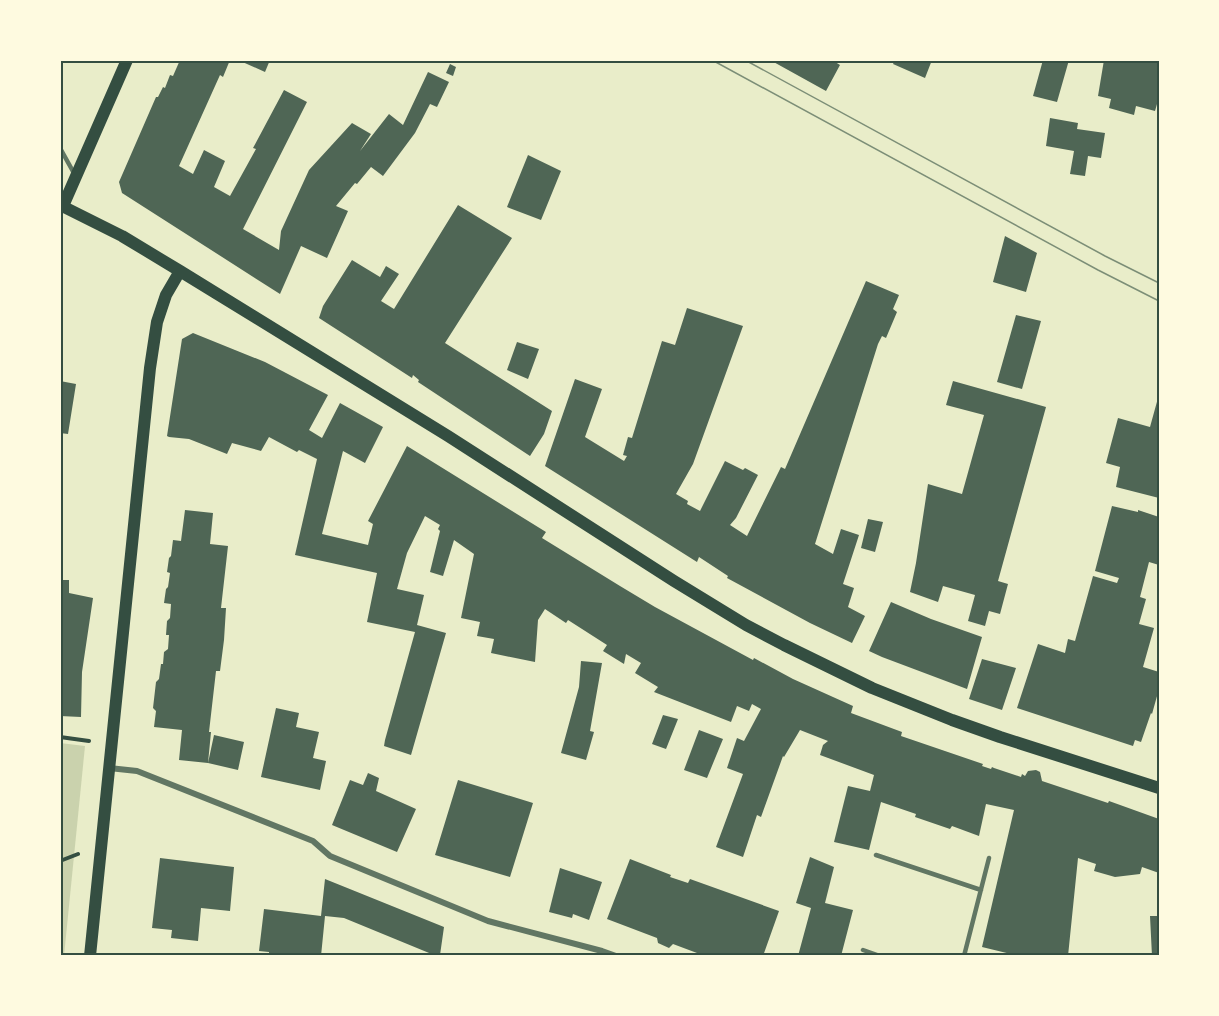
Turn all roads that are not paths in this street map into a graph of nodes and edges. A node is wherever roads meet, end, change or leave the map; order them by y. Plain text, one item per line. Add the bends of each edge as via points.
1 (127, 60) edge
2 (60, 148) edge
3 (76, 177) junction
4 (62, 205) edge
5 (180, 271) junction
6 (109, 768) junction
7 (1159, 787) edge
8 (876, 855) dead end
9 (989, 858) dead end
10 (981, 890) junction
11 (863, 951) dead end
12 (90, 956) edge
13 (616, 956) edge
14 (880, 956) edge
15 (964, 956) edge

1 - 3 main road
2 - 3 lane
3 - 4 main road
4 - 5 main road
5 - 6 main road via 166,295 153,342
5 - 7 main road via 746,625 872,688 952,720
6 - 12 main road
6 - 13 street via 137,771 313,841 330,856 488,921
8 - 10 lane
9 - 10 lane
10 - 15 lane
11 - 14 lane

